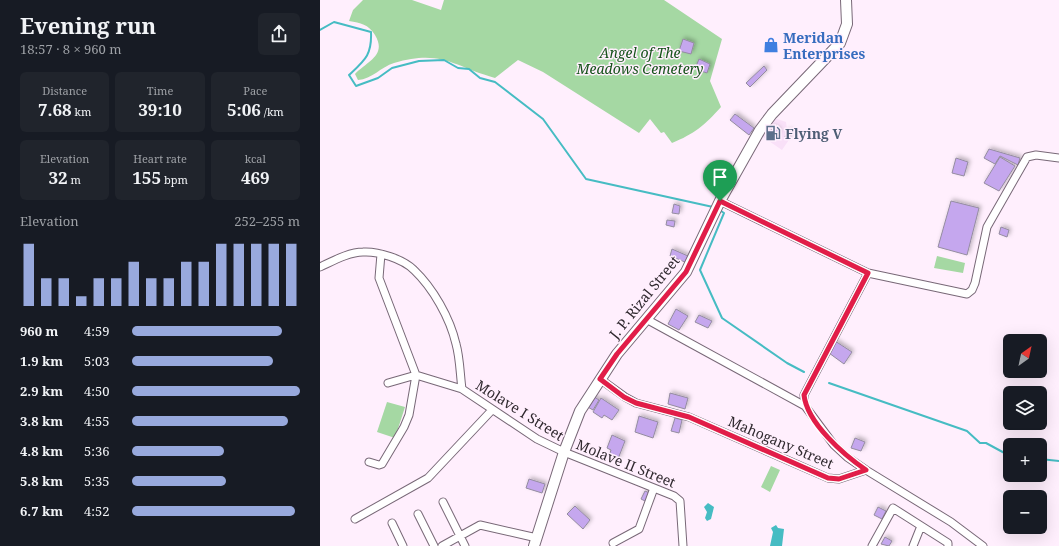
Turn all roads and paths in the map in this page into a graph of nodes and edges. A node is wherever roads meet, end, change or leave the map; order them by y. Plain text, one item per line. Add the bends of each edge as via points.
1 (846, 0) edge
2 (1059, 158) edge
3 (720, 201) junction
4 (381, 254) junction
5 (320, 267) edge
6 (868, 273) junction
7 (646, 319) junction
8 (416, 376) junction
9 (600, 379) junction
10 (388, 384) dead end
11 (462, 389) junction
12 (805, 406) junction
13 (492, 410) junction
14 (564, 452) junction
15 (369, 462) dead end
16 (866, 470) junction
17 (654, 488) junction
18 (443, 502) dead end
19 (418, 514) dead end
20 (355, 519) dead end
21 (392, 523) dead end
22 (921, 526) junction
23 (461, 537) junction
24 (535, 542) edge
25 (613, 543) dead end
26 (403, 546) edge
27 (434, 546) edge
28 (442, 546) edge
29 (465, 546) edge
30 (683, 546) edge
31 (872, 546) edge
32 (913, 546) edge
33 (948, 546) edge
34 (983, 546) edge

1 - 3 main road, J. P. Rizal Street via 846,24 840,43 772,114 752,142
2 - 6 street via 1036,155 1027,157 987,227 975,283 967,294
3 - 6 street
3 - 7 main road, J. P. Rizal Street via 686,272
4 - 5 street via 362,252 341,257
4 - 8 street via 379,278
4 - 11 street via 414,270 434,295 451,327
6 - 12 street via 804,395
7 - 9 main road, J. P. Rizal Street
7 - 12 street
8 - 10 street
8 - 11 street, Molave I Street
8 - 15 street via 404,427 382,464
9 - 14 main road, J. P. Rizal Street via 580,411
9 - 16 street, Mahogany Street via 636,403 689,417 828,478 839,479
11 - 13 street, Molave I Street
12 - 16 street via 834,445
13 - 14 street, Molave I Street via 537,439
13 - 20 street via 428,478
14 - 17 street, Molave II Street
14 - 24 main road, J. P. Rizal Street
16 - 34 street via 951,522
17 - 25 street via 639,529
17 - 30 street, Molave II Street via 680,501
18 - 23 street
19 - 27 street
21 - 26 street
22 - 31 street via 893,508
22 - 32 street
22 - 33 street via 948,543
23 - 24 street via 480,525
23 - 28 street
23 - 29 street

